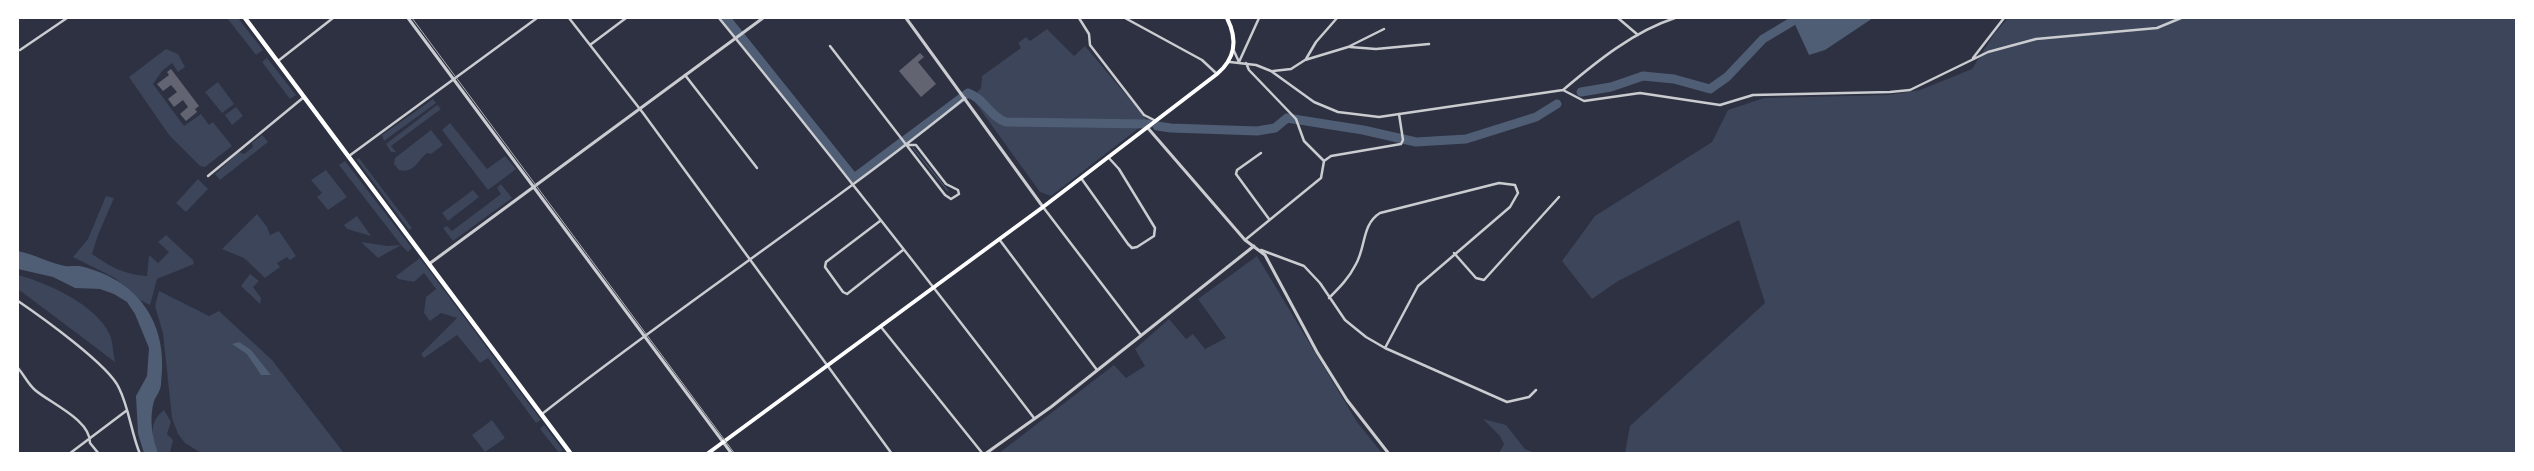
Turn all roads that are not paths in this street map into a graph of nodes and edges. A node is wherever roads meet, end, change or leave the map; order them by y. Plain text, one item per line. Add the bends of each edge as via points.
1 (67, 18) edge
2 (245, 18) edge
3 (333, 18) edge
4 (408, 18) edge
5 (537, 18) edge
6 (569, 18) edge
7 (626, 18) edge
8 (719, 18) edge
9 (763, 18) edge
10 (906, 18) edge
11 (1079, 18) edge
12 (1125, 18) edge
13 (1227, 18) edge
14 (1259, 18) edge
15 (1337, 18) edge
16 (1618, 18) edge
17 (1676, 18) edge
18 (2004, 18) edge
19 (2181, 18) edge
20 (1384, 29) dead end
21 (1638, 35) junction
22 (736, 38) junction
23 (1429, 44) dead end
24 (590, 45) junction
25 (830, 46) dead end
26 (1348, 47) junction
27 (20, 50) dead end
28 (1234, 51) junction
29 (1305, 60) junction
30 (1972, 60) junction
31 (278, 61) junction
32 (1230, 62) junction
33 (1239, 62) junction
34 (1246, 63) junction
35 (1272, 71) junction
36 (1217, 74) junction
37 (685, 76) junction
38 (453, 80) junction
39 (1563, 90) junction
40 (305, 96) junction
41 (965, 98) junction
42 (639, 109) junction
43 (1399, 114) junction
44 (1156, 121) junction
45 (1147, 127) junction
46 (907, 145) junction
47 (1261, 153) dead end
48 (349, 156) junction
49 (1108, 157) junction
50 (1324, 161) junction
51 (757, 168) dead end
52 (208, 176) dead end
53 (1081, 178) junction
54 (854, 184) junction
55 (533, 186) junction
56 (1559, 197) dead end
57 (1044, 207) junction
58 (1269, 219) junction
59 (880, 221) junction
60 (999, 239) junction
61 (1245, 240) junction
62 (1254, 246) junction
63 (903, 250) junction
64 (1261, 250) junction
65 (1454, 253) junction
66 (750, 260) junction
67 (429, 264) junction
68 (933, 288) junction
69 (1329, 298) junction
70 (18, 301) edge
71 (881, 327) junction
72 (1140, 334) junction
73 (644, 336) junction
74 (1385, 348) junction
75 (827, 365) junction
76 (18, 368) edge
77 (1097, 370) junction
78 (1536, 390) dead end
79 (126, 411) junction
80 (542, 414) junction
81 (1034, 418) junction
82 (90, 437) junction
83 (723, 442) junction
84 (69, 454) edge
85 (99, 454) edge
86 (140, 454) edge
87 (571, 454) edge
88 (707, 454) edge
89 (732, 454) edge
90 (892, 454) edge
91 (984, 454) edge
92 (1389, 454) edge

1 - 27 street
2 - 31 main road
3 - 31 street
4 - 38 street
5 - 38 street
6 - 24 street
7 - 24 street
8 - 22 street
9 - 22 street
10 - 41 street
11 - 44 street via 1089,34 1090,45 1144,115
12 - 36 street via 1202,60
13 - 28 main road
14 - 33 street
15 - 29 street
16 - 21 street
17 - 21 street via 1660,22
18 - 30 street
19 - 30 street via 2157,28 2036,40 1988,52
20 - 26 street
21 - 39 street
22 - 37 street
22 - 54 street
23 - 26 street via 1376,49
24 - 42 street
25 - 46 street
26 - 29 street
28 - 32 main road
28 - 33 street
29 - 35 street via 1291,69
30 - 39 street via 1910,90 1753,96 1720,105 1640,93 1584,101
31 - 40 main road
32 - 33 street
32 - 36 main road
33 - 34 street
34 - 35 street
34 - 50 street via 1296,120 1304,141
35 - 43 street via 1314,102 1338,112 1379,117
36 - 44 main road
37 - 42 street
37 - 51 street
38 - 48 street
38 - 55 street
39 - 43 street
40 - 48 main road
40 - 52 street
41 - 46 street
41 - 57 street
42 - 55 street
42 - 66 street
43 - 50 street via 1403,139 1397,146 1331,156
44 - 45 main road
45 - 49 main road
45 - 61 street
46 - 46 street via 946,195 951,199 956,197 958,190 946,184 916,145
46 - 54 street
47 - 58 street via 1236,174
48 - 67 main road
49 - 53 main road
49 - 53 street via 1119,169 1155,228 1154,236 1132,248
50 - 58 street via 1321,178
53 - 57 main road
54 - 59 street
54 - 66 street
55 - 67 street
55 - 73 street
56 - 65 street via 1484,280 1476,278
57 - 60 main road
57 - 72 street
58 - 61 street
59 - 63 street
59 - 63 street via 826,262 825,267 843,292 847,294
60 - 68 main road
60 - 77 street
61 - 62 street
62 - 64 street
62 - 72 street
63 - 68 street
64 - 69 street via 1304,266
64 - 92 street via 1347,400
65 - 69 street via 1510,207 1518,193 1515,185 1499,183 1373,217 1357,263
65 - 74 street via 1418,286
66 - 73 street
66 - 75 street
67 - 80 main road
68 - 71 main road
68 - 81 street
69 - 74 street via 1345,320
70 - 79 street via 50,323 112,378 119,386
71 - 75 main road
71 - 91 street
72 - 77 street
73 - 80 street
73 - 83 street
74 - 78 street via 1507,402 1529,397
75 - 83 main road
75 - 90 street
76 - 82 street via 33,389 74,417
77 - 81 street
79 - 82 street
79 - 86 street
80 - 87 main road
81 - 91 street
82 - 84 street
82 - 85 street via 90,443
83 - 88 main road
83 - 89 street

